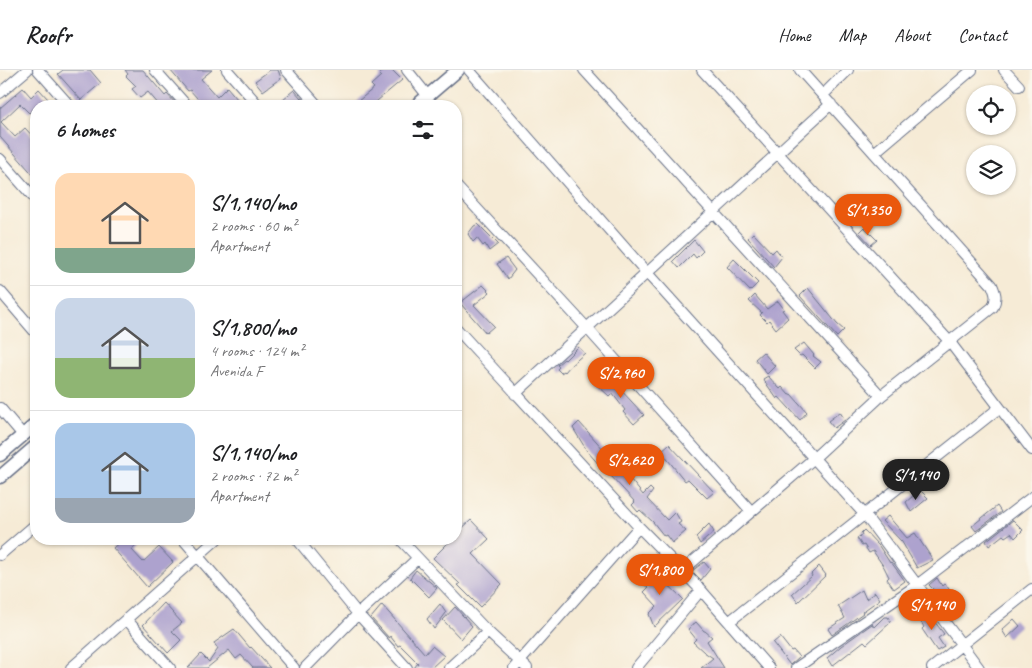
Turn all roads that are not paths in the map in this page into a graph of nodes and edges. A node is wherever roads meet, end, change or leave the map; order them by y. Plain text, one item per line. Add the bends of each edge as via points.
1 (27, 70) edge
2 (38, 70) edge
3 (156, 70) edge
4 (227, 70) edge
5 (286, 70) edge
6 (407, 70) edge
7 (458, 70) edge
8 (469, 70) edge
9 (584, 70) edge
10 (702, 70) edge
11 (800, 70) edge
12 (848, 70) edge
13 (972, 70) edge
14 (1004, 70) edge
15 (1019, 86) dead end
16 (0, 93) edge
17 (428, 95) junction
18 (823, 95) junction
19 (65, 100) edge
20 (182, 100) edge
21 (254, 100) edge
22 (313, 100) edge
23 (423, 100) edge
24 (831, 104) junction
25 (874, 153) junction
26 (777, 154) junction
27 (0, 158) edge
28 (30, 193) edge
29 (462, 193) edge
30 (713, 213) junction
31 (647, 273) junction
32 (0, 291) edge
33 (30, 326) edge
34 (586, 327) junction
35 (462, 335) edge
36 (949, 342) junction
37 (515, 394) junction
38 (881, 396) junction
39 (0, 408) edge
40 (999, 408) junction
41 (30, 430) edge
42 (24, 435) junction
43 (1032, 450) edge
44 (30, 451) edge
45 (0, 455) edge
46 (813, 459) junction
47 (0, 477) edge
48 (1032, 497) edge
49 (751, 511) junction
50 (865, 515) junction
51 (638, 527) junction
52 (30, 529) edge
53 (188, 545) edge
54 (210, 545) edge
55 (302, 545) edge
56 (406, 545) edge
57 (0, 556) edge
58 (197, 557) junction
59 (418, 558) junction
60 (682, 571) junction
61 (917, 585) junction
62 (1032, 589) edge
63 (702, 590) junction
64 (358, 614) junction
65 (127, 620) junction
66 (730, 621) junction
67 (488, 632) junction
68 (962, 645) junction
69 (520, 665) edge
70 (640, 666) edge
71 (72, 668) edge
72 (170, 668) edge
73 (294, 668) edge
74 (305, 668) edge
75 (407, 668) edge
76 (449, 668) edge
77 (769, 668) edge
78 (796, 668) edge
79 (932, 668) edge
80 (979, 668) edge

1 - 16 street
2 - 19 street
3 - 20 street
4 - 21 street
5 - 22 street
6 - 17 street
7 - 17 street
8 - 31 street
9 - 30 street
10 - 26 street
11 - 18 street
12 - 18 street
13 - 25 street
14 - 15 street
17 - 23 street
18 - 24 street
24 - 25 street
24 - 26 street
25 - 36 street via 992,285 996,295 993,307
26 - 30 street
26 - 36 street
27 - 28 street
29 - 34 street
30 - 31 street
30 - 38 street
31 - 34 street
31 - 46 street
32 - 33 street
34 - 37 street
34 - 49 street
35 - 37 street
36 - 38 street
36 - 40 street
37 - 51 street
38 - 46 street
39 - 42 street
40 - 43 street
40 - 50 street
41 - 42 street
42 - 45 street
44 - 47 street
46 - 49 street
46 - 50 street
48 - 61 street
49 - 60 street
50 - 61 street
50 - 66 street
51 - 60 street
51 - 69 street
52 - 57 street
53 - 58 street
54 - 58 street
55 - 64 street
56 - 59 street
58 - 65 street
58 - 73 street
59 - 64 street
59 - 67 street
60 - 63 street
61 - 68 street
61 - 78 street
62 - 68 street
63 - 66 street
63 - 70 street
64 - 74 street
64 - 75 street
65 - 71 street
65 - 72 street
66 - 77 street
67 - 69 street
67 - 76 street
68 - 79 street
68 - 80 street

